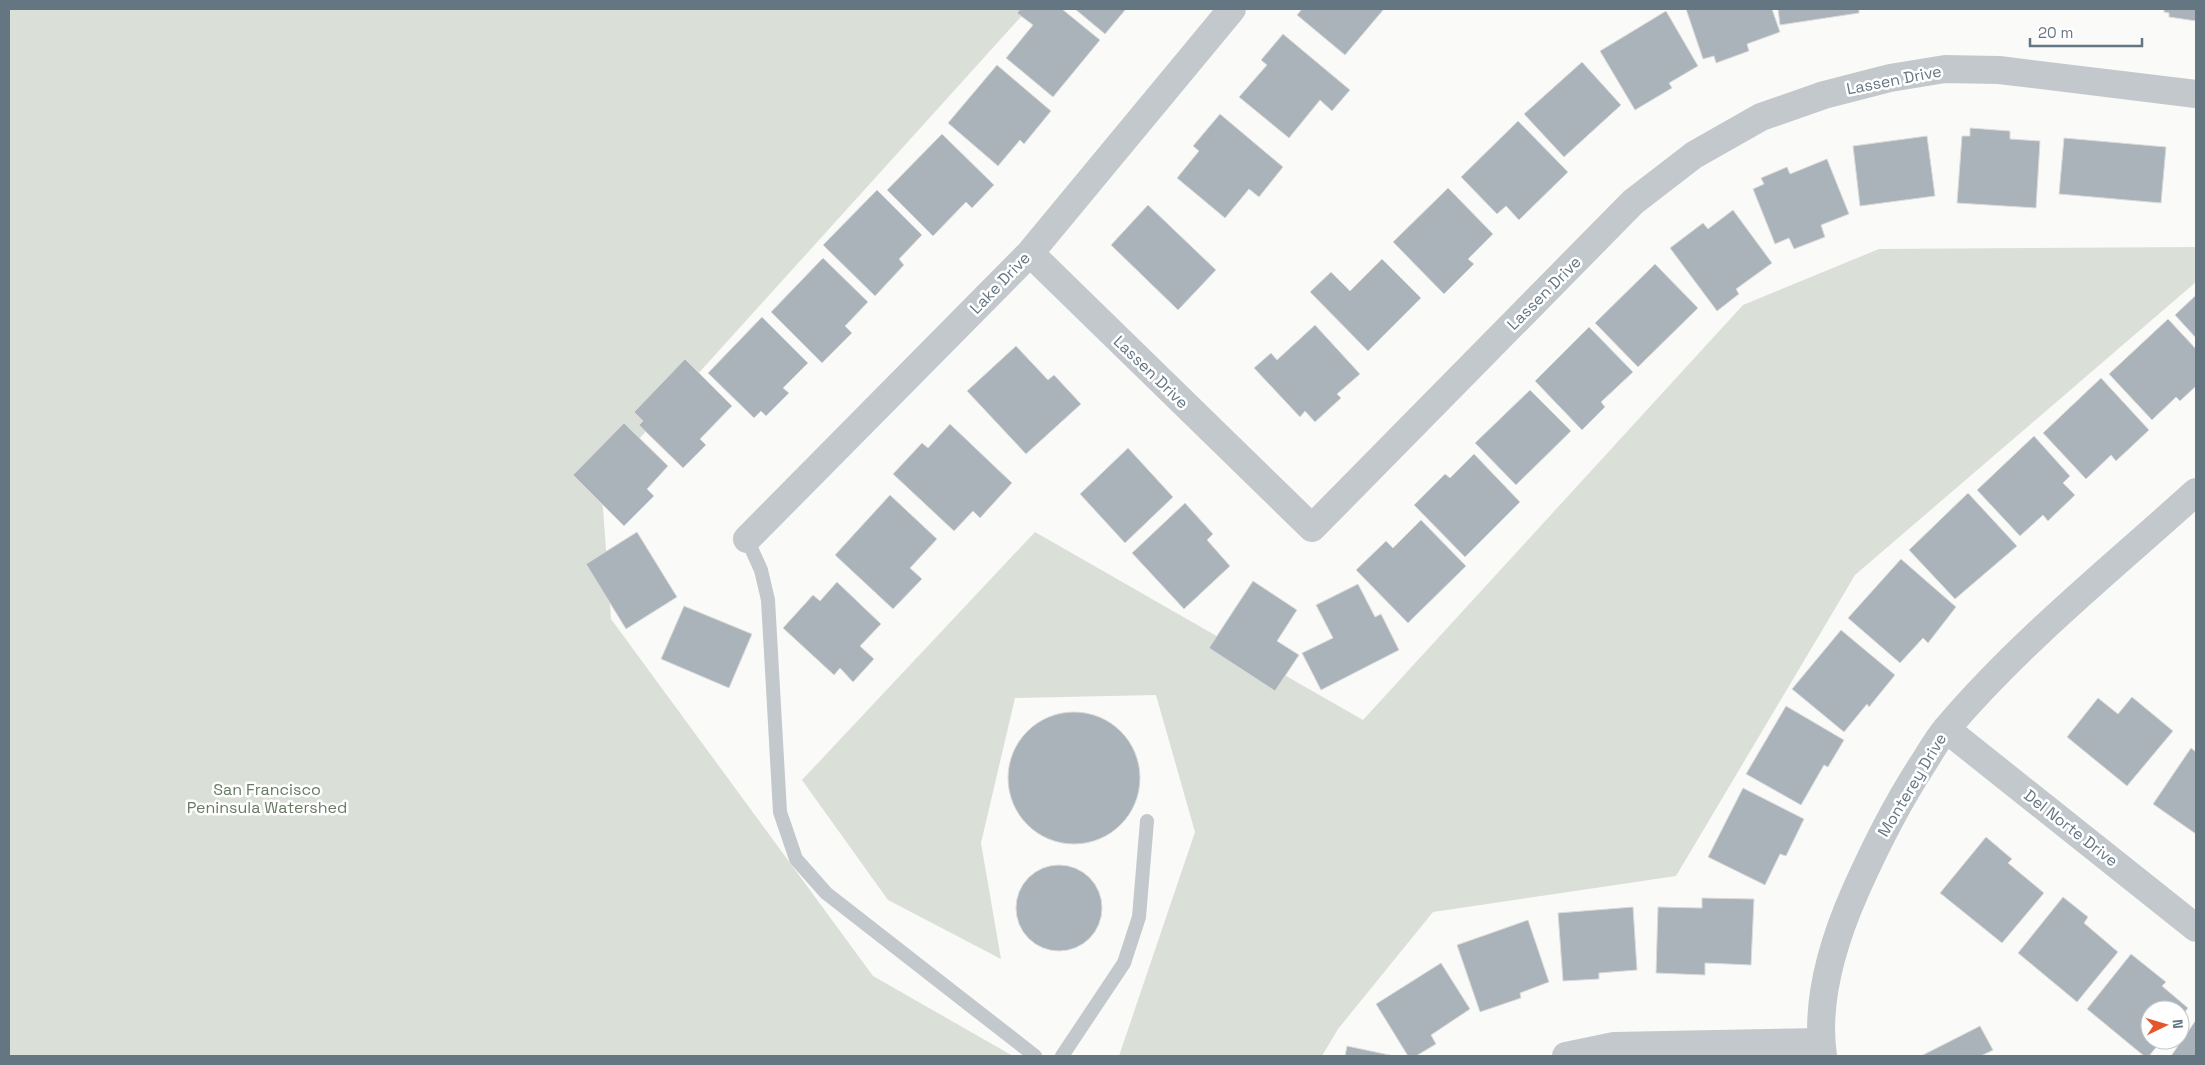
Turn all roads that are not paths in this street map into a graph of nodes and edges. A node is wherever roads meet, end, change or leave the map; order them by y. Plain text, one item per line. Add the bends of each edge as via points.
1 (1232, 9) edge
2 (2196, 94) edge
3 (1030, 253) junction
4 (2196, 492) edge
5 (747, 539) joint
6 (1946, 729) junction
7 (1147, 821) dead end
8 (2196, 928) edge
9 (1822, 1049) edge
10 (1035, 1056) edge
11 (1062, 1056) edge
12 (1566, 1056) edge

1 - 3 street, Lake Drive
2 - 3 street, Lassen Drive via 1999,70 1945,69 1824,94 1761,118 1694,155 1633,202 1312,528
3 - 5 street, Lake Drive
4 - 6 street, Monterey Drive via 2018,653
5 - 10 lane via 768,600 780,812 796,859 826,893
6 - 8 street, Del Norte Drive
6 - 9 street, Monterey Drive via 1905,791 1872,851 1842,922 1824,985
7 - 11 lane via 1139,917 1124,963
9 - 12 street via 1614,1046

